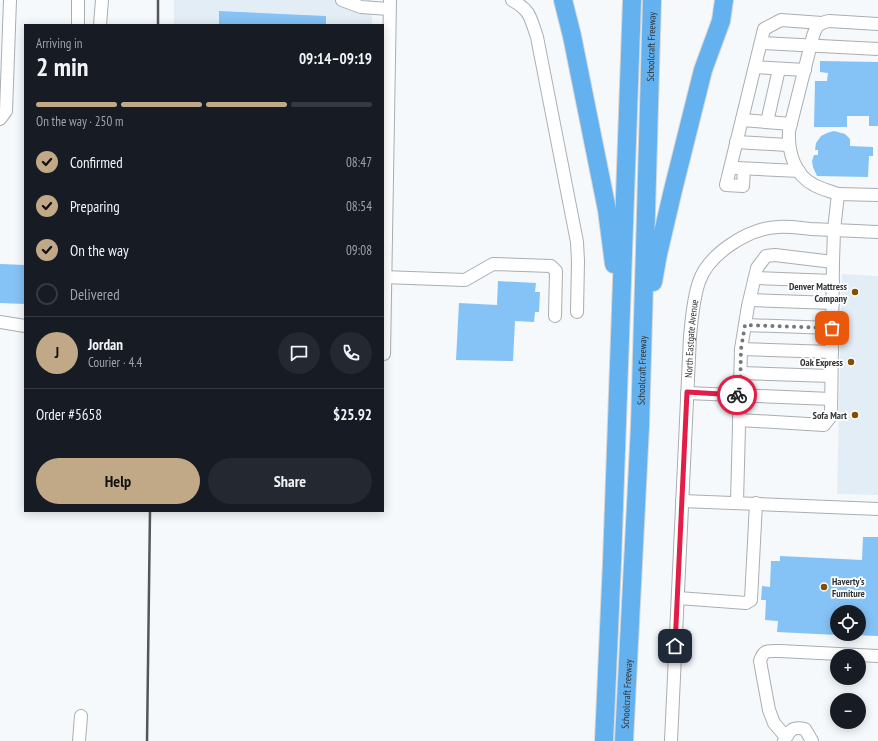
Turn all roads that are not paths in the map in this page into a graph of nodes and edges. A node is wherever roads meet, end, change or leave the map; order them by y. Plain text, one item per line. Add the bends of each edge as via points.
1 (10, 0) edge
2 (78, 0) edge
3 (102, 0) edge
4 (342, 0) edge
5 (512, 0) edge
6 (563, 0) edge
7 (632, 0) edge
8 (652, 0) edge
9 (724, 0) edge
10 (738, 0) edge
11 (390, 5) edge
12 (720, 21) junction
13 (822, 23) junction
14 (78, 24) edge
15 (100, 24) edge
16 (878, 24) edge
17 (761, 43) junction
18 (811, 46) junction
19 (878, 49) edge
20 (755, 68) junction
21 (778, 69) junction
22 (805, 70) junction
23 (0, 119) edge
24 (742, 120) junction
25 (767, 122) junction
26 (791, 124) junction
27 (736, 142) junction
28 (788, 145) junction
29 (385, 153) edge
30 (730, 168) junction
31 (744, 169) junction
32 (799, 171) junction
33 (385, 193) edge
34 (838, 194) junction
35 (878, 195) edge
36 (834, 230) junction
37 (878, 232) edge
38 (833, 262) junction
39 (384, 278) edge
40 (755, 278) junction
41 (833, 281) junction
42 (556, 297) junction
43 (577, 298) junction
44 (750, 300) junction
45 (833, 303) junction
46 (577, 312) dead end
47 (555, 316) dead end
48 (0, 322) edge
49 (745, 325) junction
50 (24, 326) edge
51 (832, 328) junction
52 (384, 335) edge
53 (741, 349) junction
54 (832, 352) junction
55 (384, 354) dead end
56 (741, 373) junction
57 (831, 376) junction
58 (687, 392) junction
59 (740, 395) junction
60 (831, 399) junction
61 (739, 420) junction
62 (640, 426) junction
63 (617, 427) junction
64 (682, 501) junction
65 (737, 502) junction
66 (756, 503) junction
67 (878, 509) edge
68 (678, 598) junction
69 (878, 656) edge
70 (80, 716) dead end
71 (785, 739) edge
72 (79, 741) edge
73 (604, 741) edge
74 (624, 741) edge
75 (671, 741) edge
76 (812, 741) edge

1 - 23 street via 6,111
2 - 14 street
3 - 15 street
4 - 11 street via 361,8
5 - 43 street via 523,6 537,37 577,242
6 - 63 highway via 607,210 612,246
7 - 63 highway, Schoolcraft Freeway
8 - 62 highway, Schoolcraft Freeway
9 - 12 highway
10 - 12 highway
11 - 29 street
12 - 62 highway via 703,70 658,254 651,298
13 - 16 street via 829,21
13 - 17 street via 781,20 764,29
13 - 18 street via 816,27
17 - 18 street
17 - 20 street
18 - 19 street
18 - 22 street
20 - 21 street
20 - 24 street
21 - 22 street
21 - 25 street
22 - 26 street
24 - 25 street
24 - 27 street
25 - 26 street
26 - 28 street
27 - 28 street
27 - 30 street
28 - 32 street
29 - 33 street
30 - 31 street
30 - 31 street via 726,185 743,186
31 - 32 street
32 - 34 street via 814,185
33 - 39 street
34 - 35 street
34 - 36 street
36 - 37 street, North Eastgate Avenue
36 - 38 street
36 - 58 street, North Eastgate Avenue via 777,227 758,231 735,241 718,255 699,281 690,336
38 - 40 street via 766,256 757,268
38 - 41 street
39 - 42 street via 465,280 493,264 551,266 556,271
39 - 52 street
40 - 41 street
40 - 44 street
41 - 45 street
42 - 43 street
42 - 47 street
43 - 46 street
44 - 45 street
44 - 49 street
45 - 51 street
48 - 50 street
49 - 51 street
49 - 53 street
51 - 54 street
52 - 55 street
53 - 54 street
53 - 56 street
54 - 57 street
56 - 57 street
56 - 59 street
57 - 60 street
58 - 59 street
58 - 64 street, North Eastgate Avenue
59 - 60 street
59 - 61 street
60 - 61 street via 831,416 824,425
61 - 65 street
62 - 74 highway, Schoolcraft Freeway
63 - 73 highway, Schoolcraft Freeway
64 - 65 street
64 - 68 street, North Eastgate Avenue
65 - 66 street
66 - 67 street
66 - 68 street via 751,600 746,603
68 - 75 street, North Eastgate Avenue
69 - 71 street via 780,651 767,651 762,655 760,661 769,710
70 - 72 street
71 - 76 street via 793,728 798,728 805,729

